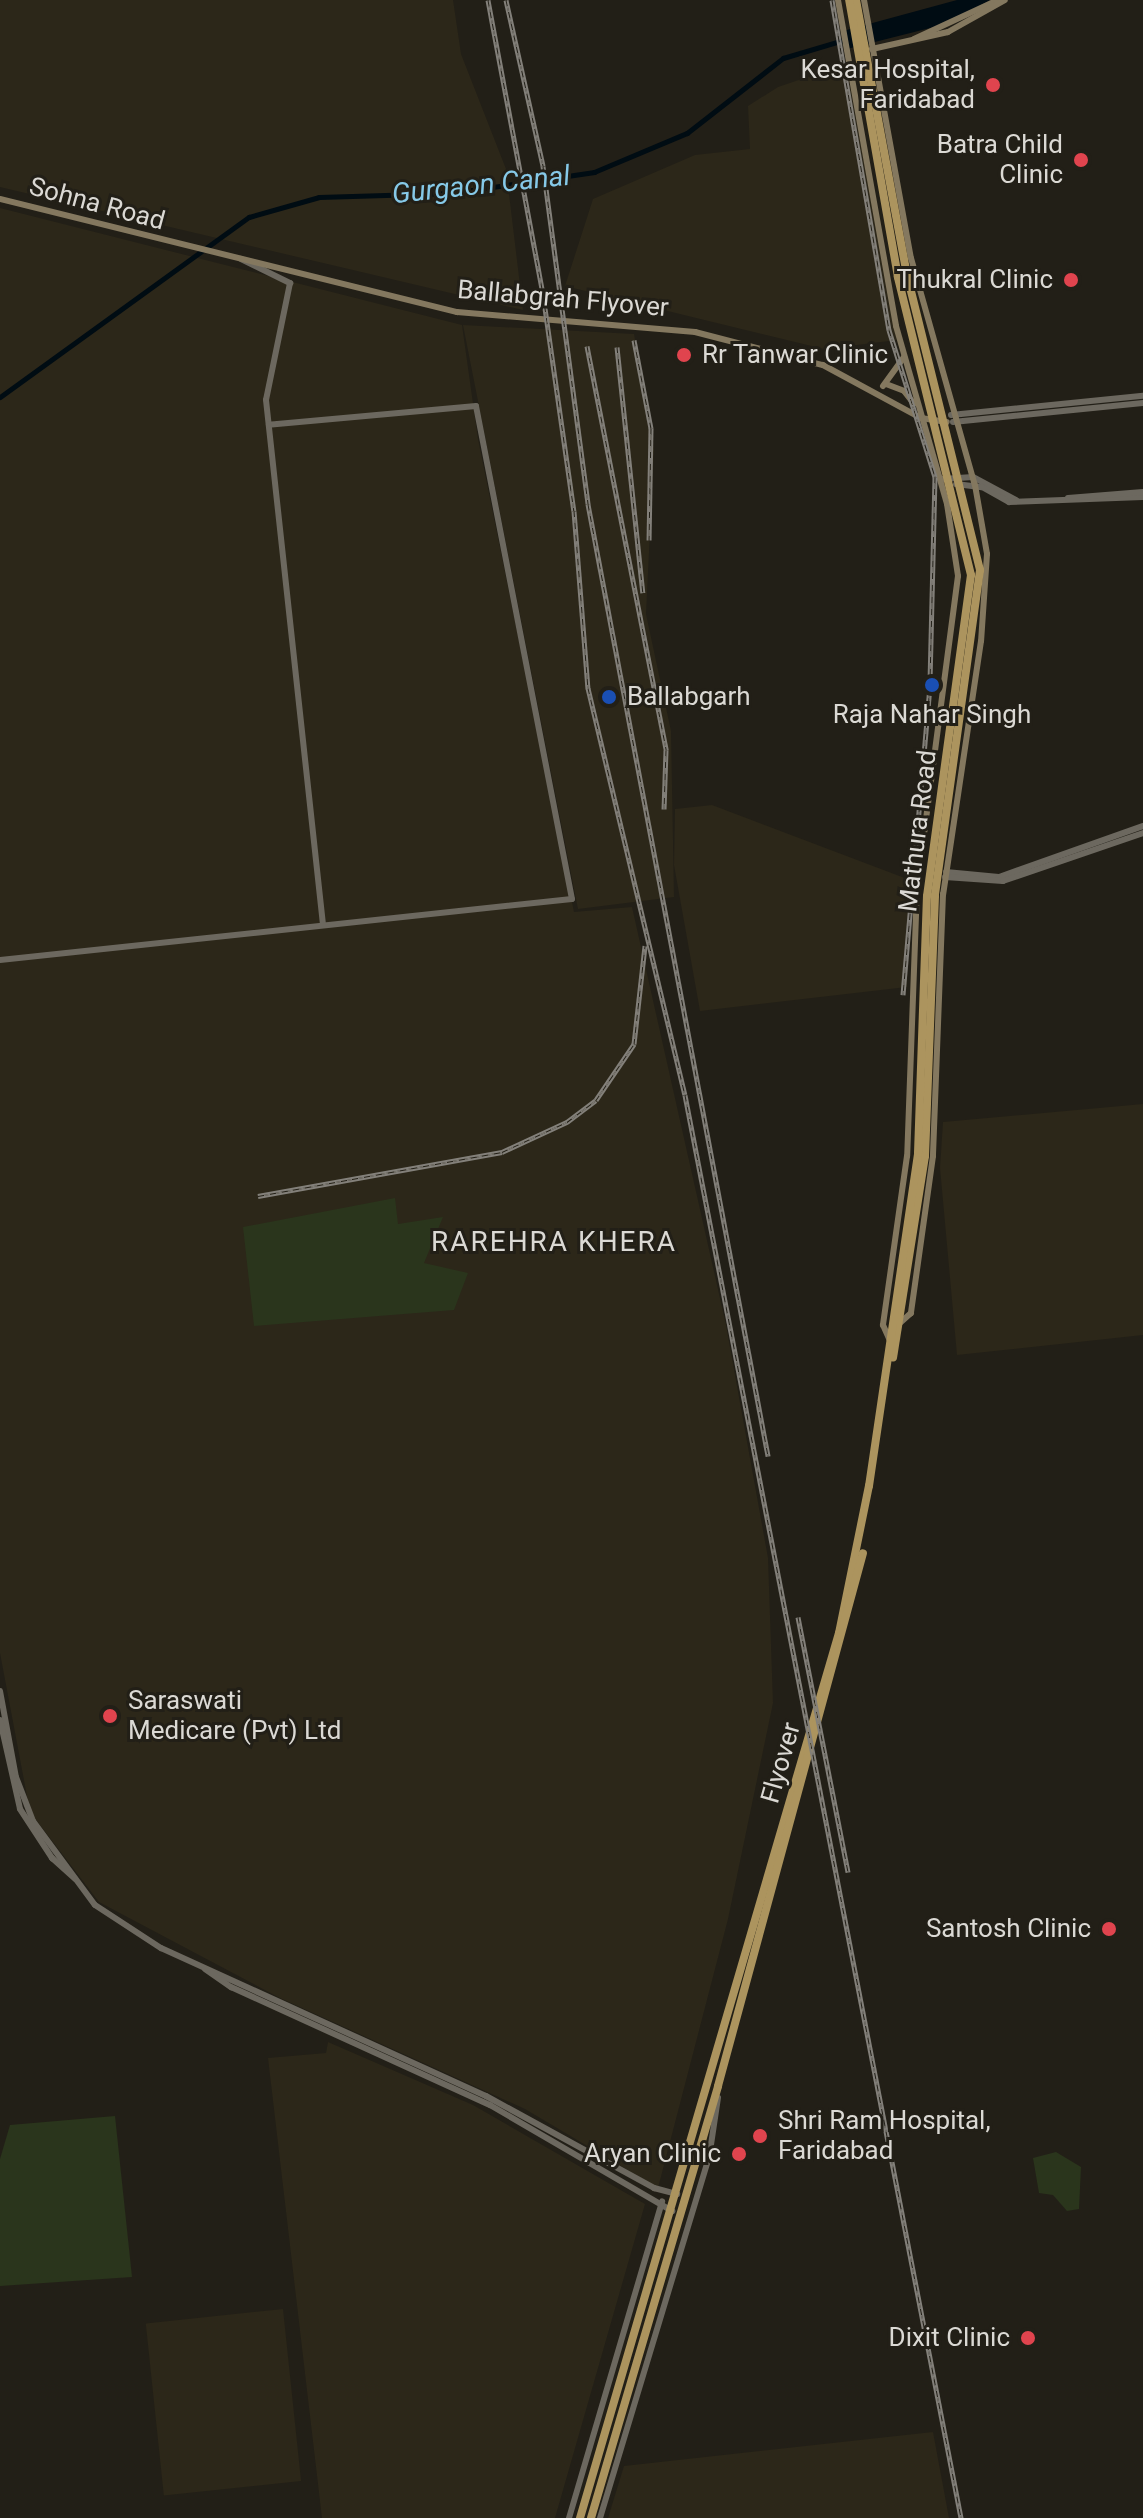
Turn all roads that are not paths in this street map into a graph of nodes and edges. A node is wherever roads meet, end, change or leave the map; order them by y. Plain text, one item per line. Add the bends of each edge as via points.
1 (838, 0) edge
2 (849, 0) edge
3 (856, 0) edge
4 (864, 0) edge
5 (998, 0) edge
6 (1005, 0) edge
7 (861, 24) junction
8 (914, 39) junction
9 (866, 48) junction
10 (0, 199) edge
11 (211, 254) joint
12 (240, 258) junction
13 (904, 357) junction
14 (886, 384) junction
15 (944, 389) junction
16 (876, 390) junction
17 (915, 396) junction
18 (1143, 396) edge
19 (1143, 403) edge
20 (918, 415) junction
21 (952, 418) junction
22 (269, 425) junction
23 (961, 443) junction
24 (931, 451) junction
25 (974, 481) junction
26 (940, 482) junction
27 (1143, 495) edge
28 (1143, 826) edge
29 (1134, 833) junction
30 (1143, 833) edge
31 (945, 875) junction
32 (323, 925) junction
33 (930, 934) junction
34 (0, 960) edge
35 (936, 1116) junction
36 (909, 1117) junction
37 (923, 1119) junction
38 (927, 1170) junction
39 (898, 1335) joint
40 (891, 1349) junction
41 (0, 1691) edge
42 (0, 1720) edge
43 (75, 1879) junction
44 (716, 2082) junction
45 (649, 2189) junction
46 (678, 2190) junction
47 (662, 2201) junction
48 (672, 2211) junction
49 (569, 2518) edge
50 (580, 2518) edge
51 (591, 2518) edge
52 (600, 2518) edge

1 - 13 main road
2 - 7 highway, Mathura Road
3 - 7 highway, Mathura Road
4 - 7 main road, Mathura Road
5 - 8 main road
6 - 8 main road via 954,29
7 - 9 highway, Mathura Road
7 - 9 main road
8 - 9 main road
9 - 15 main road
9 - 33 highway, Mathura Road via 922,381 962,518 971,575
9 - 33 highway, Mathura Road via 932,378 980,570
10 - 11 main road, Sohna Road
11 - 12 main road, Ballabgrah Flyover
12 - 16 main road, Ballabgrah Flyover via 457,312 679,328 823,365
12 - 22 street via 290,283 267,389
13 - 14 main road
13 - 17 main road
14 - 16 main road
14 - 20 main road via 904,391
15 - 17 main road
15 - 21 main road
16 - 20 main road, Ballabgrah Flyover
17 - 20 main road
18 - 21 street
19 - 21 street
20 - 21 main road
20 - 24 main road
21 - 23 main road
22 - 32 street
22 - 32 street via 476,406 573,895 568,901
23 - 24 main road
23 - 25 main road
24 - 26 main road
25 - 26 street
25 - 27 street via 1010,498
25 - 31 main road via 988,586
26 - 36 main road via 958,588 917,888
28 - 29 street
29 - 30 street
29 - 31 street via 999,877
31 - 35 main road
32 - 34 street
33 - 37 highway, Mathura Road
35 - 37 highway
35 - 38 main road
36 - 37 highway
36 - 40 main road via 883,1325
37 - 38 highway, Mathura Road
37 - 40 highway, Mathura Road
38 - 39 highway, Mathura Road
39 - 40 highway, Flyover
40 - 44 highway, Flyover via 854,1599
41 - 43 street via 24,1800
42 - 43 street via 20,1809 52,1858
43 - 45 street via 95,1905 231,1987 490,2105
44 - 46 highway, Flyover
44 - 51 highway
44 - 52 street via 711,2153
45 - 46 street
45 - 47 street
46 - 48 highway, Flyover
47 - 48 street
47 - 49 street
48 - 50 highway, Flyover

